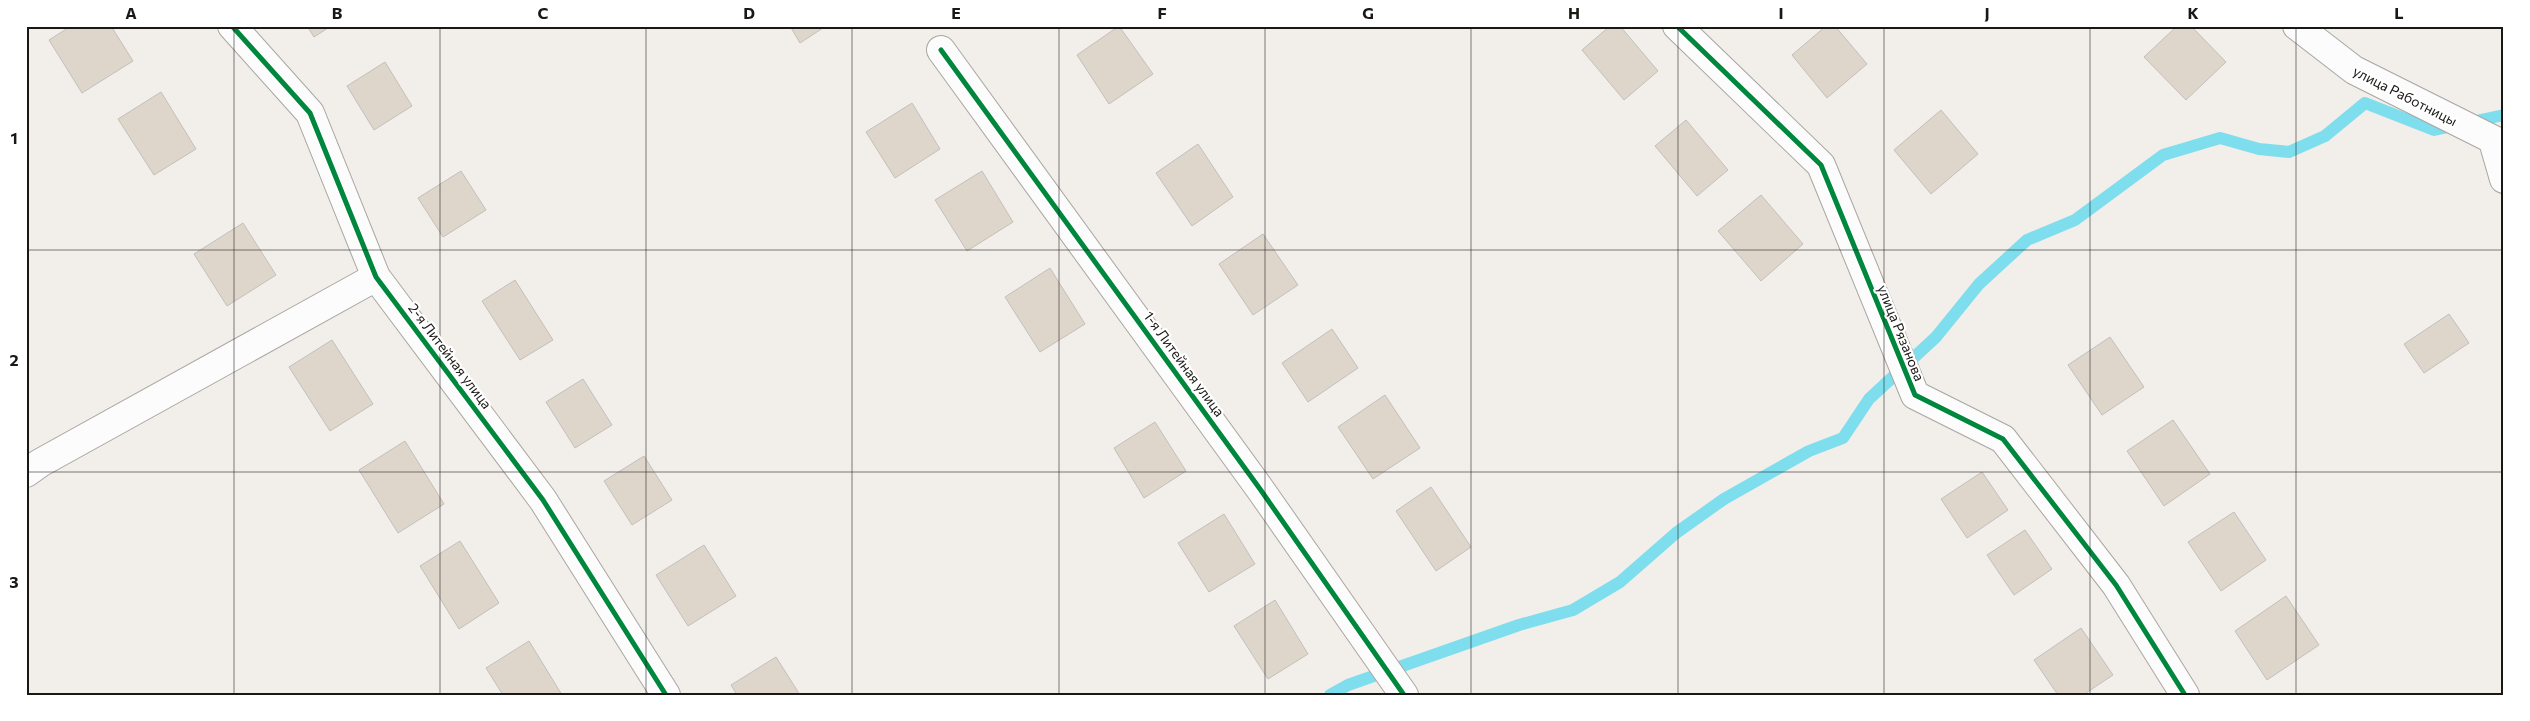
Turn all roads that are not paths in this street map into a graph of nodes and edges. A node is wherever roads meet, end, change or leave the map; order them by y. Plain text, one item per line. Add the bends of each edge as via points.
1 (232, 26) edge
2 (1677, 26) edge
3 (2297, 26) edge
4 (941, 50) dead end
5 (2498, 143) edge
6 (2504, 179) edge
7 (376, 277) junction
8 (26, 473) edge
9 (666, 695) edge
10 (1404, 695) edge
11 (2185, 695) edge

1 - 7 street, 2-я Литейная улица via 310,112
2 - 11 street, улица Рязанова via 1821,164 1915,395 2003,439 2116,585
3 - 5 street, улица Работницы via 2354,70
4 - 10 street, 1-я Литейная улица via 1260,489
5 - 6 street, улица Работницы
7 - 8 street
7 - 9 street, 2-я Литейная улица via 543,500

